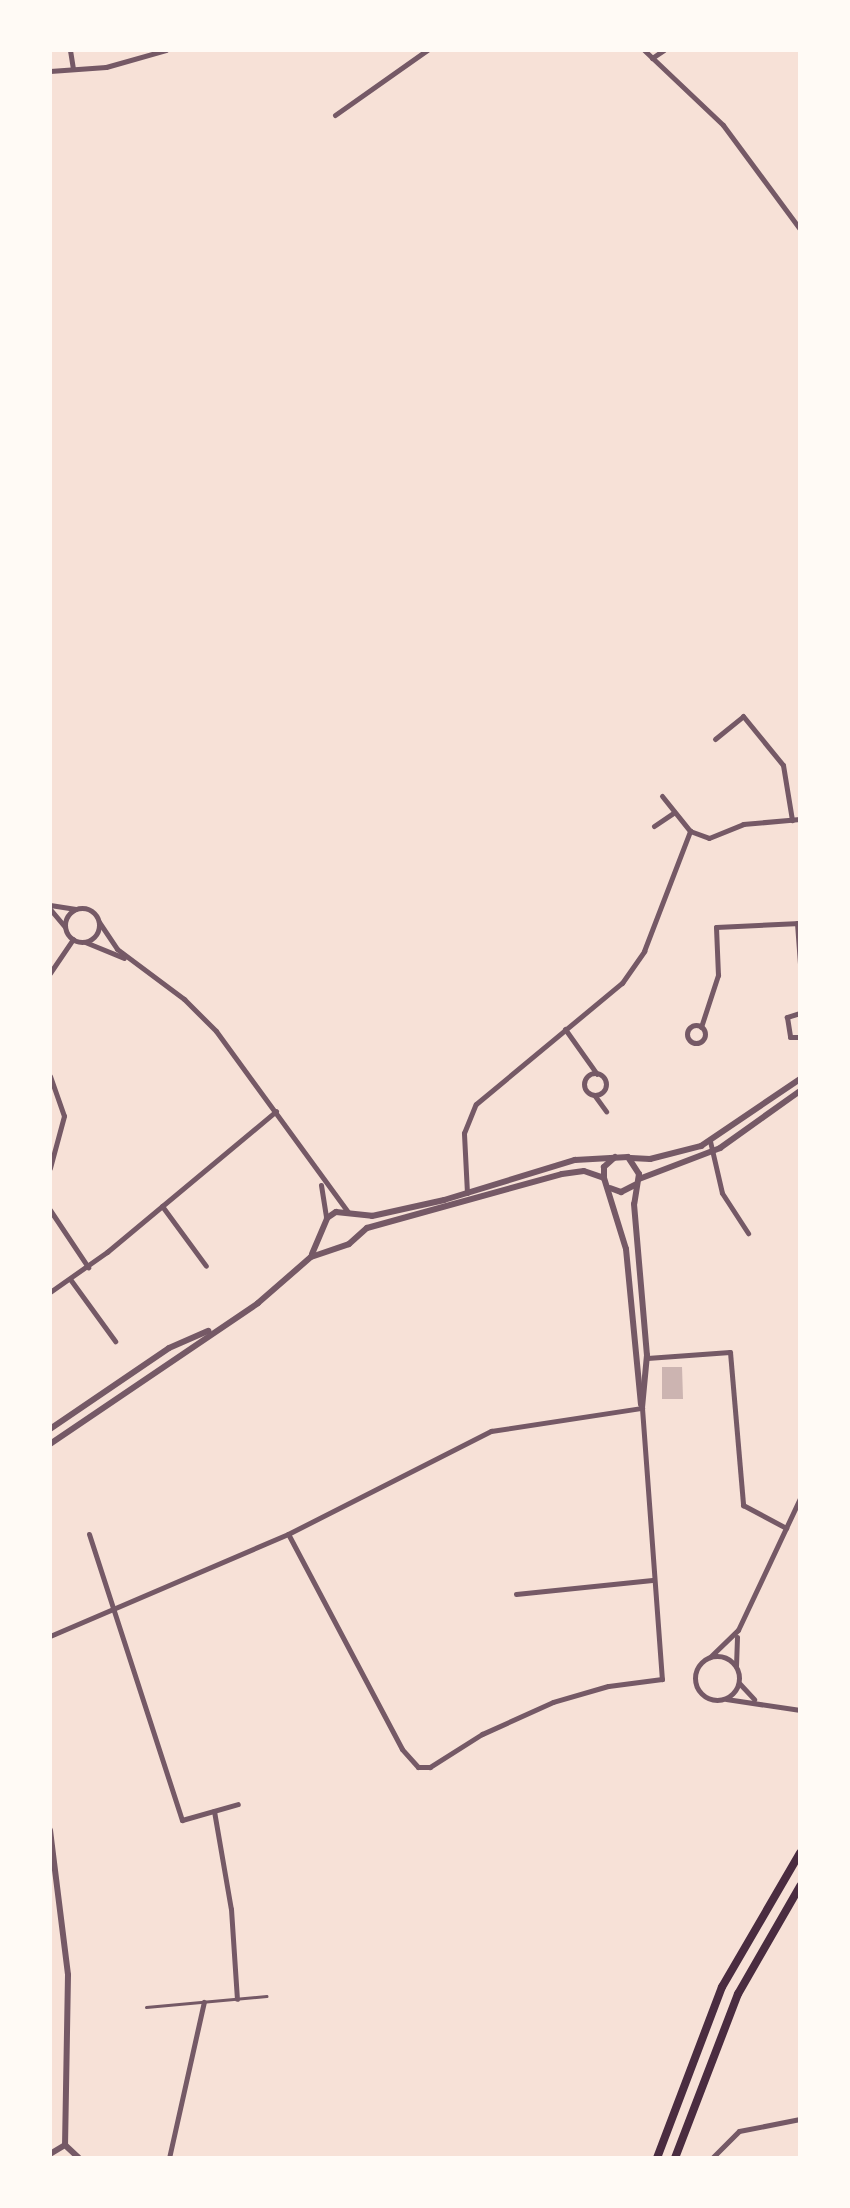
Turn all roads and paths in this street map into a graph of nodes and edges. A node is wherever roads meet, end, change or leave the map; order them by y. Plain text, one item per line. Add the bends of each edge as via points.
1 (70, 50) edge
2 (166, 50) edge
3 (427, 50) edge
4 (644, 50) edge
5 (664, 50) edge
6 (652, 58) junction
7 (73, 69) junction
8 (50, 71) edge
9 (335, 115) dead end
10 (800, 229) edge
11 (715, 739) dead end
12 (662, 796) dead end
13 (673, 813) junction
14 (800, 819) edge
15 (792, 820) junction
16 (654, 826) dead end
17 (690, 831) junction
18 (50, 907) edge
19 (77, 909) junction
20 (99, 922) junction
21 (798, 923) edge
22 (66, 930) junction
23 (73, 939) junction
24 (84, 942) junction
25 (800, 964) edge
26 (140, 966) junction
27 (50, 973) edge
28 (800, 1013) edge
29 (701, 1027) dead end
30 (565, 1029) junction
31 (800, 1037) edge
32 (597, 1074) junction
33 (50, 1076) edge
34 (799, 1084) edge
35 (594, 1095) junction
36 (276, 1111) junction
37 (606, 1111) dead end
38 (710, 1141) junction
39 (713, 1152) junction
40 (616, 1156) junction
41 (628, 1157) junction
42 (50, 1168) edge
43 (316, 1173) junction
44 (604, 1178) junction
45 (637, 1182) junction
46 (610, 1188) junction
47 (467, 1193) junction
48 (468, 1202) junction
49 (162, 1206) junction
50 (50, 1210) edge
51 (350, 1214) junction
52 (325, 1225) junction
53 (748, 1233) dead end
54 (357, 1236) junction
55 (342, 1246) junction
56 (308, 1259) junction
57 (206, 1266) dead end
58 (88, 1267) junction
59 (70, 1279) junction
60 (50, 1292) edge
61 (218, 1327) junction
62 (115, 1341) dead end
63 (647, 1358) junction
64 (642, 1408) junction
65 (50, 1429) edge
66 (50, 1444) edge
67 (800, 1498) edge
68 (786, 1528) junction
69 (89, 1534) dead end
70 (288, 1534) junction
71 (652, 1580) junction
72 (516, 1594) dead end
73 (115, 1607) junction
74 (738, 1630) junction
75 (50, 1636) edge
76 (710, 1657) junction
77 (737, 1667) junction
78 (739, 1681) junction
79 (721, 1699) junction
80 (755, 1700) junction
81 (800, 1710) edge
82 (238, 1804) dead end
83 (214, 1811) junction
84 (50, 1830) edge
85 (800, 1853) edge
86 (800, 1886) edge
87 (267, 1996) dead end
88 (237, 1999) junction
89 (204, 2002) junction
90 (146, 2007) dead end
91 (800, 2119) edge
92 (65, 2145) junction
93 (50, 2154) edge
94 (79, 2158) edge
95 (169, 2158) edge
96 (657, 2158) edge
97 (675, 2158) edge
98 (712, 2158) edge

1 - 7 street
2 - 7 street via 106,67
3 - 9 street
4 - 6 street
5 - 6 street
6 - 10 street via 723,125
7 - 8 street
11 - 15 street via 743,716 783,765
12 - 13 street
13 - 16 street
13 - 17 street
14 - 15 street
15 - 17 street via 743,824 709,838
17 - 30 street via 644,951 622,983
18 - 19 street
18 - 22 street
19 - 20 street via 90,910
19 - 22 street via 67,918
20 - 24 street via 97,935
20 - 26 street via 111,943
21 - 25 street
21 - 29 street via 716,927 719,967
22 - 23 street
23 - 24 street
23 - 27 street
24 - 26 street
26 - 36 street via 206,1020
28 - 31 street via 787,1017 790,1037
30 - 32 street
30 - 47 street via 485,1094 467,1120
32 - 35 street via 606,1087
32 - 35 street via 585,1082
33 - 42 street via 64,1116
34 - 38 street
34 - 39 street
35 - 37 street
36 - 43 street
36 - 49 street
38 - 39 street
38 - 41 street via 650,1159
39 - 45 street
39 - 53 street via 722,1193
40 - 41 street
40 - 44 street via 604,1167
40 - 47 street via 575,1160
41 - 45 street via 639,1169
43 - 51 street
43 - 52 street
44 - 46 street
44 - 48 street via 575,1172
45 - 46 street via 621,1192
45 - 63 street
46 - 64 street via 631,1281
47 - 48 street
47 - 51 street via 370,1216
48 - 54 street via 368,1228
49 - 57 street
49 - 58 street
50 - 58 street
51 - 52 street via 336,1212
51 - 54 street via 358,1225
52 - 55 street via 329,1241
52 - 56 street
54 - 55 street
55 - 56 street
56 - 61 street via 258,1303
58 - 59 street
59 - 60 street
59 - 62 street
61 - 65 street via 169,1348
61 - 66 street via 125,1398
63 - 64 street
63 - 68 street via 730,1352 743,1505
64 - 70 street via 491,1431
64 - 71 street
67 - 68 street
68 - 74 street
69 - 73 street
70 - 71 street via 402,1749 418,1767 430,1767 482,1734 553,1702 608,1686 662,1679
70 - 73 street
71 - 72 street
73 - 75 street
73 - 83 street via 182,1820
74 - 76 street
74 - 77 street
76 - 77 street via 727,1658
76 - 79 street via 697,1668 696,1685 705,1696
77 - 78 street
78 - 79 street via 733,1693
78 - 80 street
79 - 80 street
80 - 81 street
82 - 83 street
83 - 88 street via 231,1909
84 - 92 street via 68,1975
85 - 96 main road via 722,1987
86 - 97 main road via 738,1994
87 - 88 lane
88 - 89 lane
89 - 90 lane
89 - 95 street
91 - 98 street via 739,2131
92 - 93 street
92 - 94 street

